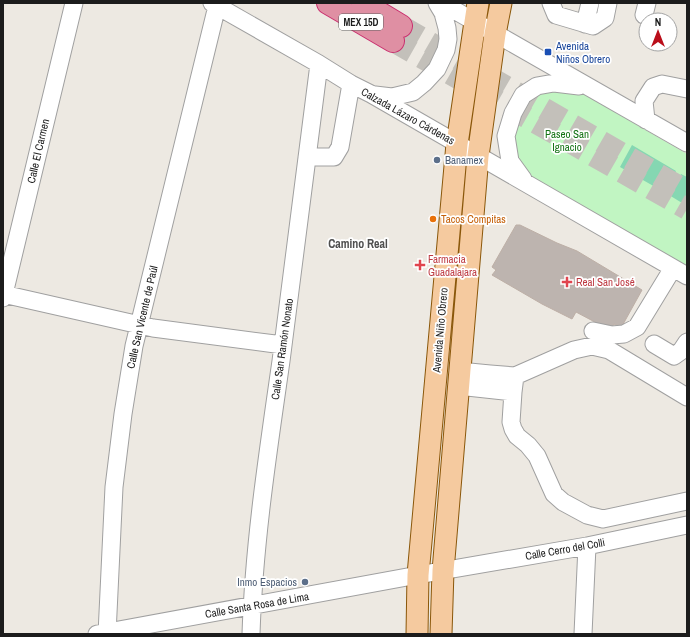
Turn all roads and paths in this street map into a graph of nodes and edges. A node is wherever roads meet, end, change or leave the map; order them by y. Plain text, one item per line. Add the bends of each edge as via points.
1 (74, 3) edge
2 (328, 3) edge
3 (363, 3) edge
4 (436, 3) edge
5 (442, 3) edge
6 (501, 3) edge
7 (551, 3) edge
8 (590, 3) edge
9 (608, 3) edge
10 (214, 4) edge
11 (477, 13) edge
12 (585, 24) junction
13 (495, 34) junction
14 (319, 64) junction
15 (350, 84) junction
16 (588, 87) junction
17 (687, 89) edge
18 (371, 94) junction
19 (646, 120) junction
20 (687, 143) edge
21 (457, 144) junction
22 (478, 156) junction
23 (307, 157) junction
24 (526, 183) junction
25 (680, 272) edge
26 (3, 295) edge
27 (139, 324) junction
28 (593, 331) dead end
29 (687, 342) edge
30 (654, 344) dead end
31 (283, 345) junction
32 (459, 378) junction
33 (514, 384) junction
34 (687, 397) edge
35 (687, 501) edge
36 (687, 525) edge
37 (587, 546) junction
38 (443, 571) junction
39 (418, 575) junction
40 (252, 605) junction
41 (103, 633) edge
42 (251, 634) edge
43 (417, 634) edge
44 (441, 634) edge
45 (583, 634) edge

1 - 26 street, Calle El Carmen
2 - 3 highway, MEX 15D via 397,33
4 - 18 street via 443,13 448,39 437,69 413,92 392,97
5 - 11 street
6 - 13 main road, Avenida Niño Obrero
7 - 12 street via 556,15
8 - 12 street
9 - 12 street via 605,18 593,26
10 - 14 street, Calzada Lázaro Cárdenas
10 - 27 street, Calle San Vicente de Paúl
11 - 13 street
11 - 21 main road, Avenida Niño Obrero
13 - 16 street
13 - 22 main road, Avenida Niño Obrero
14 - 15 street, Calzada Lázaro Cárdenas
14 - 23 street, Calle San Ramón Nonato
15 - 18 street, Calzada Lázaro Cárdenas
15 - 23 street via 340,148 334,157
16 - 19 street
16 - 24 street via 554,83 536,86 523,96 513,113 506,136 510,161
17 - 19 street via 662,84 653,87 644,101
18 - 21 street, Calzada Lázaro Cárdenas
19 - 20 street
21 - 22 street, Calzada Lázaro Cárdenas
21 - 39 main road, Avenida Niño Obrero
22 - 24 street, Calzada Lázaro Cárdenas
22 - 32 main road, Avenida Niño Obrero
23 - 31 street, Calle San Ramón Nonato
24 - 25 street, Calzada Lázaro Cárdenas
25 - 28 street via 637,327 624,334 612,335
26 - 27 street
27 - 31 street
27 - 41 street, Calle San Vicente de Paúl via 123,414 114,486
29 - 30 street via 674,356
31 - 40 street, Calle San Ramón Nonato via 262,497
32 - 33 street
32 - 38 main road, Avenida Niño Obrero
33 - 34 street via 574,350 592,346 609,350
33 - 35 street via 511,422 513,429 537,456 554,494 563,502 587,515 603,519
36 - 37 street, Calle Cerro del Colli
37 - 38 street, Calle Cerro del Colli
37 - 45 street
38 - 39 street, Calle Cerro del Colli
38 - 44 main road, Avenida Niño Obrero
39 - 40 street, Calle Santa Rosa de Lima
39 - 43 main road, Avenida Niño Obrero
40 - 41 street, Calle Santa Rosa de Lima
40 - 42 street, Calle San Ramón Nonato

